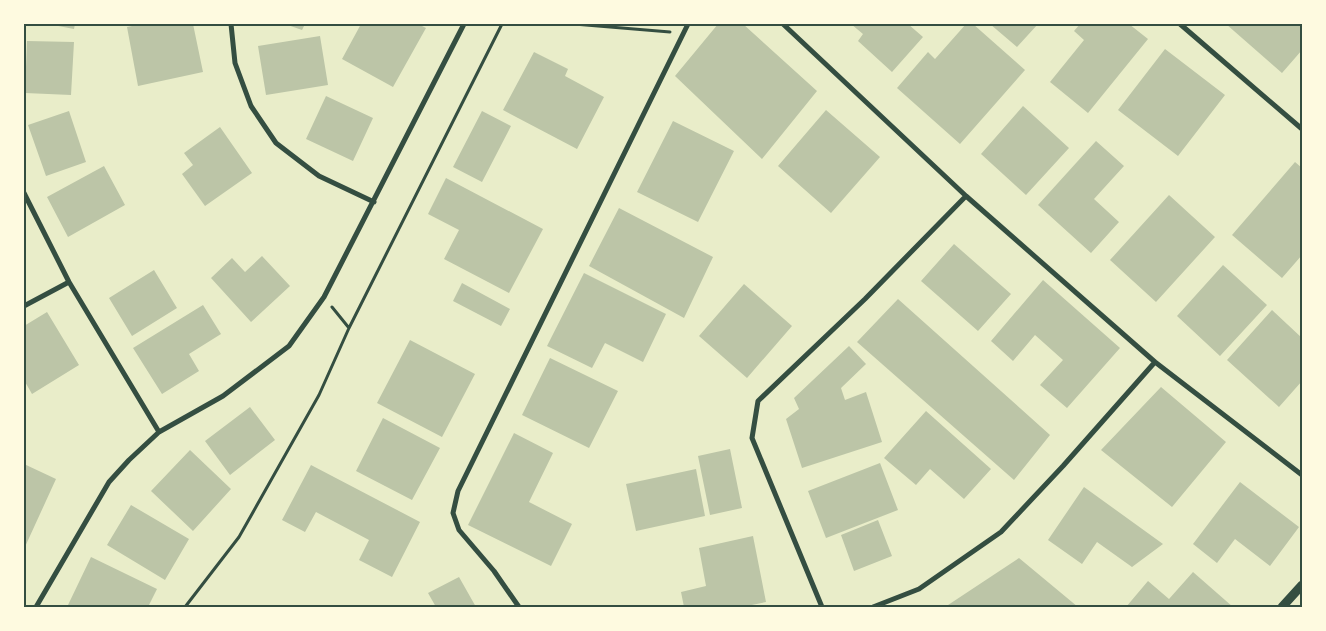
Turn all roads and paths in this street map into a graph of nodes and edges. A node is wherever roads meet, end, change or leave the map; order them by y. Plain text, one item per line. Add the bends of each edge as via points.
1 (231, 24) edge
2 (464, 24) edge
3 (502, 24) edge
4 (574, 24) edge
5 (688, 24) edge
6 (783, 24) edge
7 (1180, 24) edge
8 (683, 34) junction
9 (1302, 129) edge
10 (24, 193) edge
11 (966, 196) junction
12 (374, 202) junction
13 (69, 282) junction
14 (324, 297) junction
15 (24, 306) edge
16 (349, 328) junction
17 (1155, 362) junction
18 (159, 432) junction
19 (1302, 475) edge
20 (1302, 585) edge
21 (36, 607) edge
22 (185, 607) edge
23 (519, 607) edge
24 (822, 607) edge
25 (873, 607) edge
26 (1282, 607) edge

1 - 12 street via 235,63 251,106 276,143 319,176
2 - 12 street
3 - 16 path
4 - 8 path
5 - 8 street
6 - 11 street
7 - 9 street
8 - 23 street via 458,491 453,513 458,530 494,571
10 - 13 street
11 - 17 street
11 - 24 street via 758,401 752,438
12 - 14 street
13 - 15 street
13 - 18 street
14 - 16 path
14 - 18 street via 289,346 223,396
16 - 22 path via 319,395 239,537
17 - 19 street
17 - 25 street via 1001,532 919,589
18 - 21 street via 109,482
20 - 26 street

